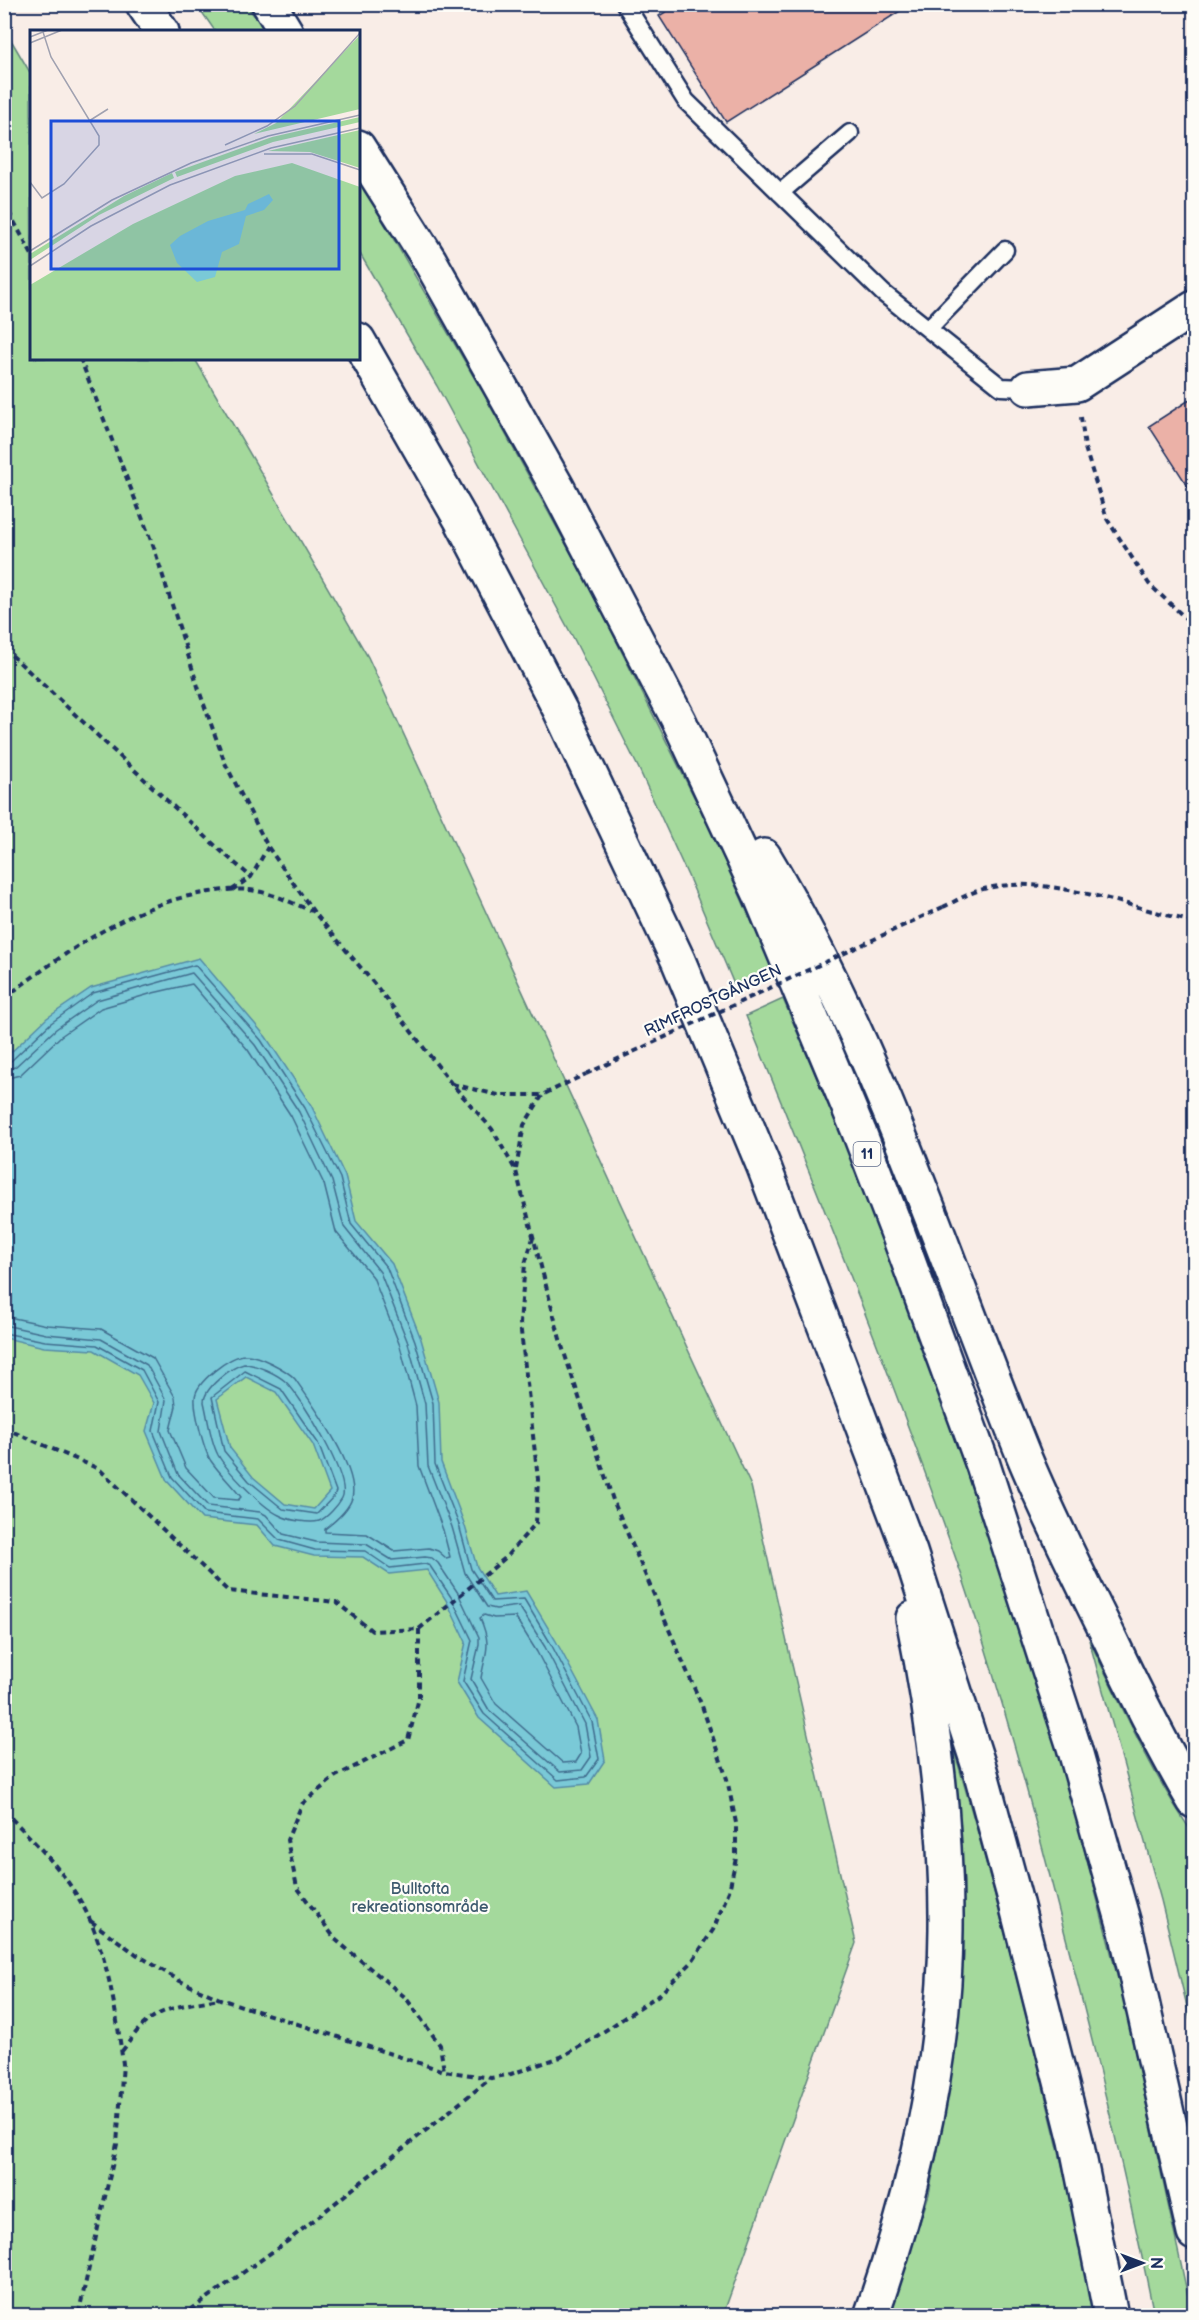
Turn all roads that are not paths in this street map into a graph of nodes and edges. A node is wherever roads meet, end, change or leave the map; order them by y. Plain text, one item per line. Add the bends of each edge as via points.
1 (143, 4) edge
2 (268, 4) edge
3 (625, 4) edge
4 (161, 30) edge
5 (285, 30) edge
6 (850, 133) dead end
7 (360, 150) edge
8 (780, 193) junction
9 (1005, 250) dead end
10 (1194, 308) edge
11 (928, 329) junction
12 (360, 343) edge
13 (1028, 388) joint
14 (679, 721) junction
15 (827, 1332) junction
16 (1194, 1801) edge
17 (1194, 2233) edge
18 (872, 2316) edge
19 (1111, 2316) edge

1 - 4 main road
2 - 5 main road
3 - 8 lane via 686,101
6 - 8 lane
7 - 14 main road, 11 via 430,261 557,487
8 - 11 lane via 883,293
9 - 11 lane
10 - 13 main road via 1077,384
11 - 13 lane via 1001,387
12 - 15 main road via 460,518 560,710 678,960
14 - 16 main road via 772,869 845,1011 899,1134 1026,1460 1135,1693
14 - 17 main road, 11 via 759,892 854,1121 983,1465 1074,1747 1126,1931
15 - 18 main road via 878,1484 911,1609 935,1740 945,1874 943,1990 930,2101 914,2177
15 - 19 main road via 910,1552 980,1770 1076,2141

